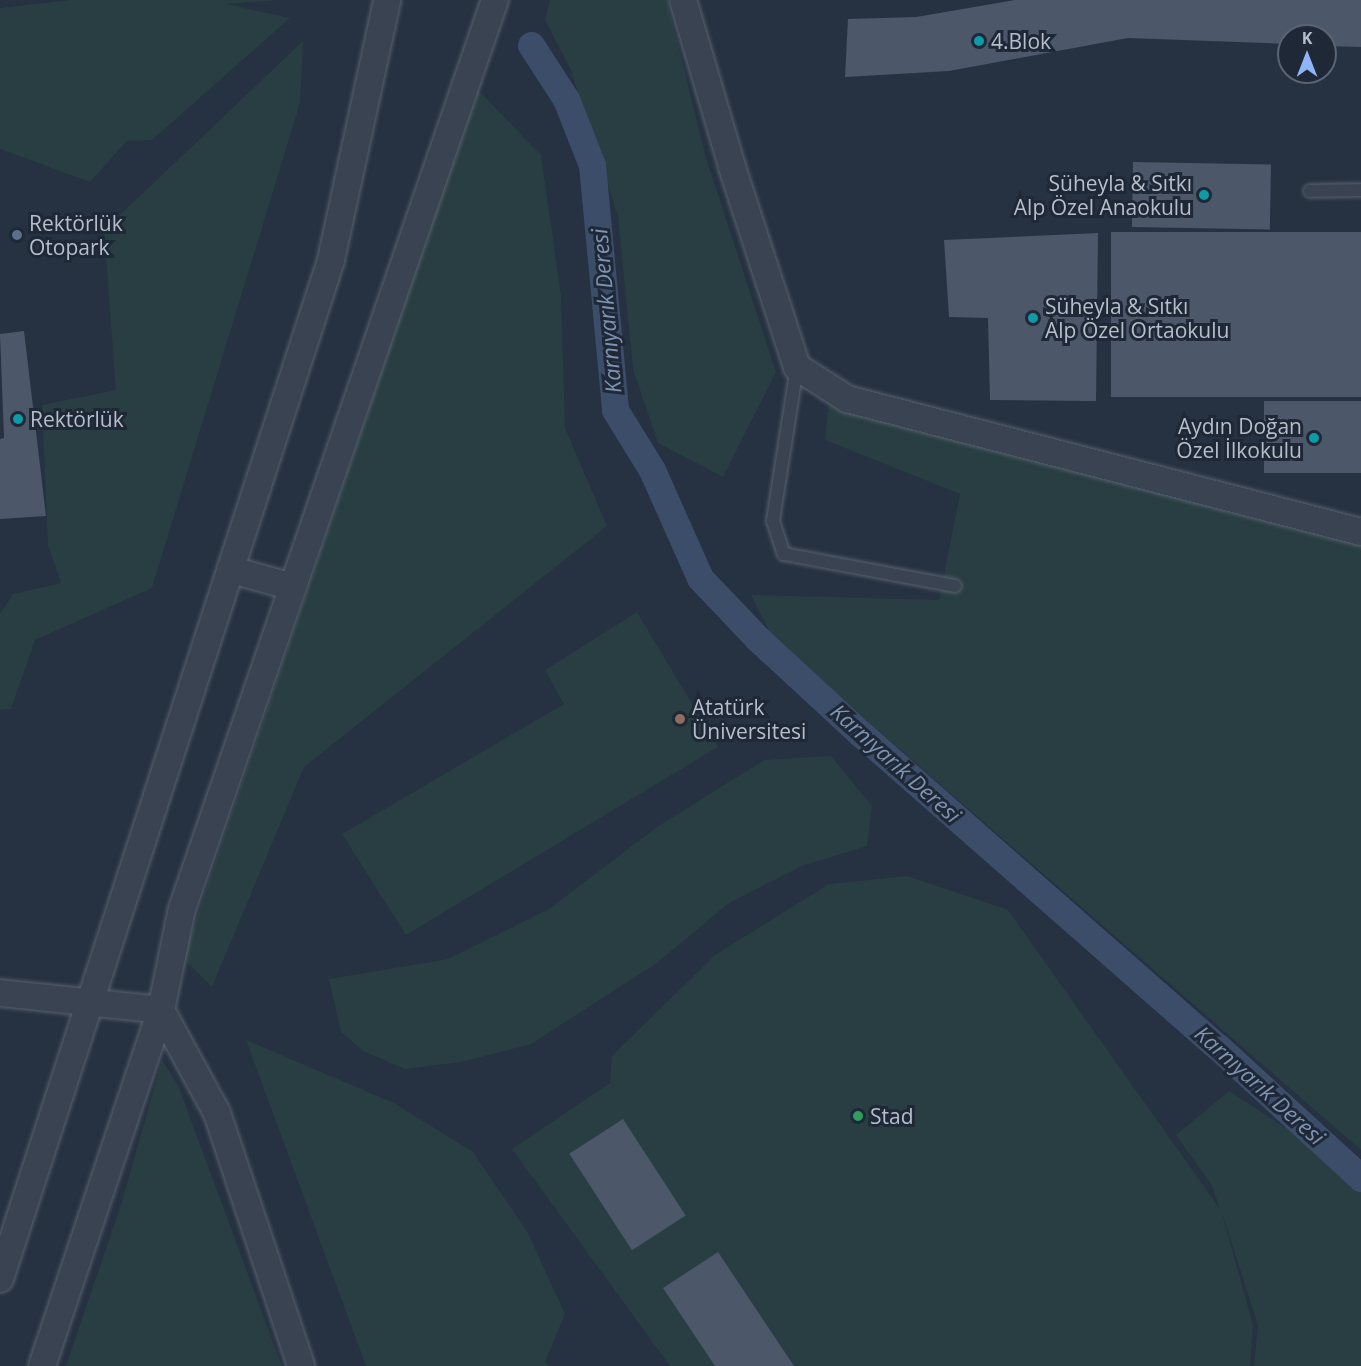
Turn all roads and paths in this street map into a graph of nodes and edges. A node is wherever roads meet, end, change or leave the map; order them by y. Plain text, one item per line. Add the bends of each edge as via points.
1 (387, 0) edge
2 (495, 0) edge
3 (683, 0) edge
4 (1361, 190) edge
5 (1310, 191) dead end
6 (797, 367) junction
7 (1361, 532) edge
8 (232, 570) junction
9 (955, 586) dead end
10 (293, 587) junction
11 (0, 993) edge
12 (92, 1001) junction
13 (161, 1010) junction
14 (0, 1279) edge
15 (42, 1366) edge
16 (301, 1366) edge

1 - 8 street via 331,260
2 - 10 street
3 - 6 street
4 - 5 lane
6 - 7 street via 847,399
6 - 9 lane via 772,521 784,554
8 - 10 street
8 - 12 street
10 - 13 street via 182,909
11 - 12 street
12 - 13 street
12 - 14 street
13 - 15 street
13 - 16 street via 217,1113

